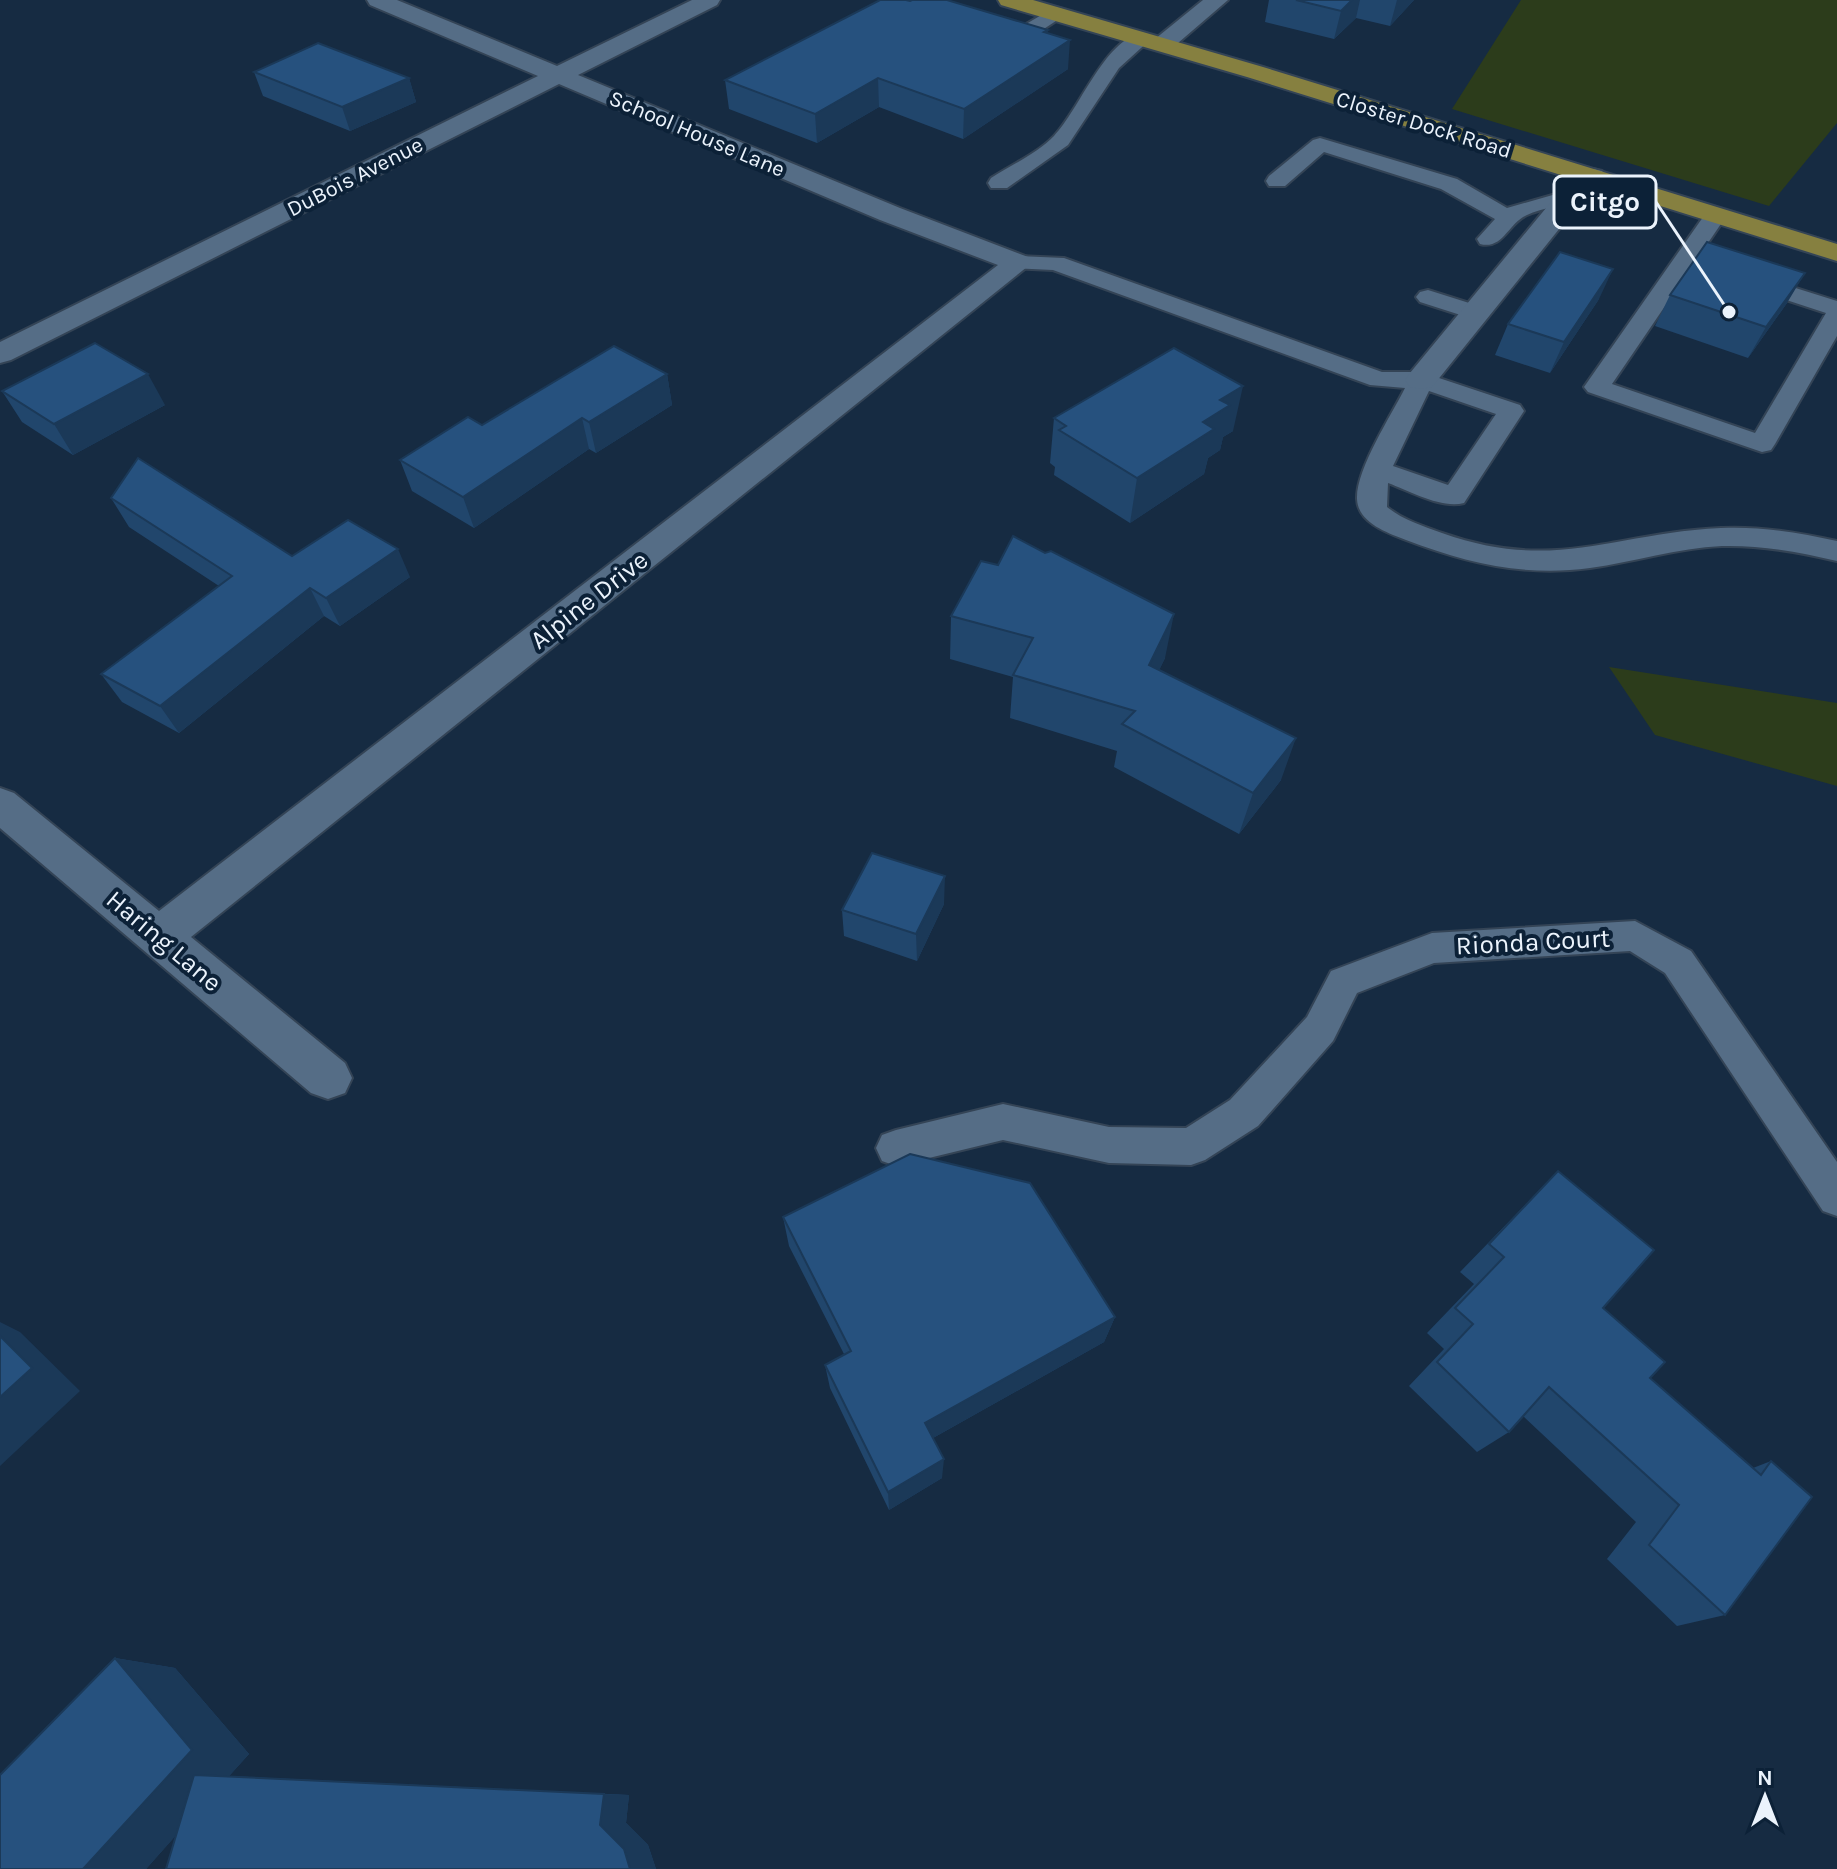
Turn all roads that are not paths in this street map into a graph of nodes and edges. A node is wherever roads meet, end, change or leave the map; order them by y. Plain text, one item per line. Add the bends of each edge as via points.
1 (378, 0) edge
2 (709, 0) edge
3 (1009, 0) edge
4 (1217, 0) edge
5 (1055, 13) junction
6 (1152, 41) junction
7 (1052, 43) edge
8 (559, 76) junction
9 (1593, 177) junction
10 (1277, 181) dead end
11 (999, 183) dead end
12 (1570, 197) junction
13 (1716, 215) junction
14 (1507, 217) junction
15 (1488, 239) dead end
16 (1837, 253) edge
17 (1685, 260) junction
18 (1018, 263) junction
19 (1428, 297) dead end
20 (1837, 312) edge
21 (1476, 313) junction
22 (0, 354) edge
23 (1421, 380) junction
24 (1378, 470) junction
25 (1837, 551) edge
26 (0, 804) edge
27 (160, 936) junction
28 (328, 1078) dead end
29 (896, 1148) dead end
30 (1837, 1197) edge

1 - 8 street, School House Lane
2 - 8 street, DuBois Avenue
3 - 5 main road, Closter Dock Road
4 - 6 street
5 - 6 main road, Closter Dock Road
5 - 7 lane via 1016,31
6 - 9 main road, Closter Dock Road
6 - 11 lane via 1112,64 1061,141
8 - 18 street, School House Lane
8 - 22 street, DuBois Avenue
9 - 12 street
9 - 13 main road, Closter Dock Road
10 - 14 lane via 1320,144 1449,184
12 - 14 lane via 1525,206
12 - 21 street
13 - 16 main road, Closter Dock Road
13 - 17 lane
14 - 15 lane
17 - 20 lane
17 - 20 lane via 1597,387 1762,444
18 - 23 lane via 1056,263 1379,380
18 - 27 street, Alpine Drive
19 - 21 lane
21 - 23 street
23 - 24 lane
23 - 24 lane via 1511,411 1454,497
24 - 25 lane via 1370,500 1374,511 1399,527 1495,558 1549,563 1727,536
26 - 27 street, Haring Lane
27 - 28 street, Haring Lane
29 - 30 lane, Rionda Court via 1003,1122 1109,1145 1191,1147 1244,1113 1320,1029 1344,982 1432,948 1635,936 1678,962

